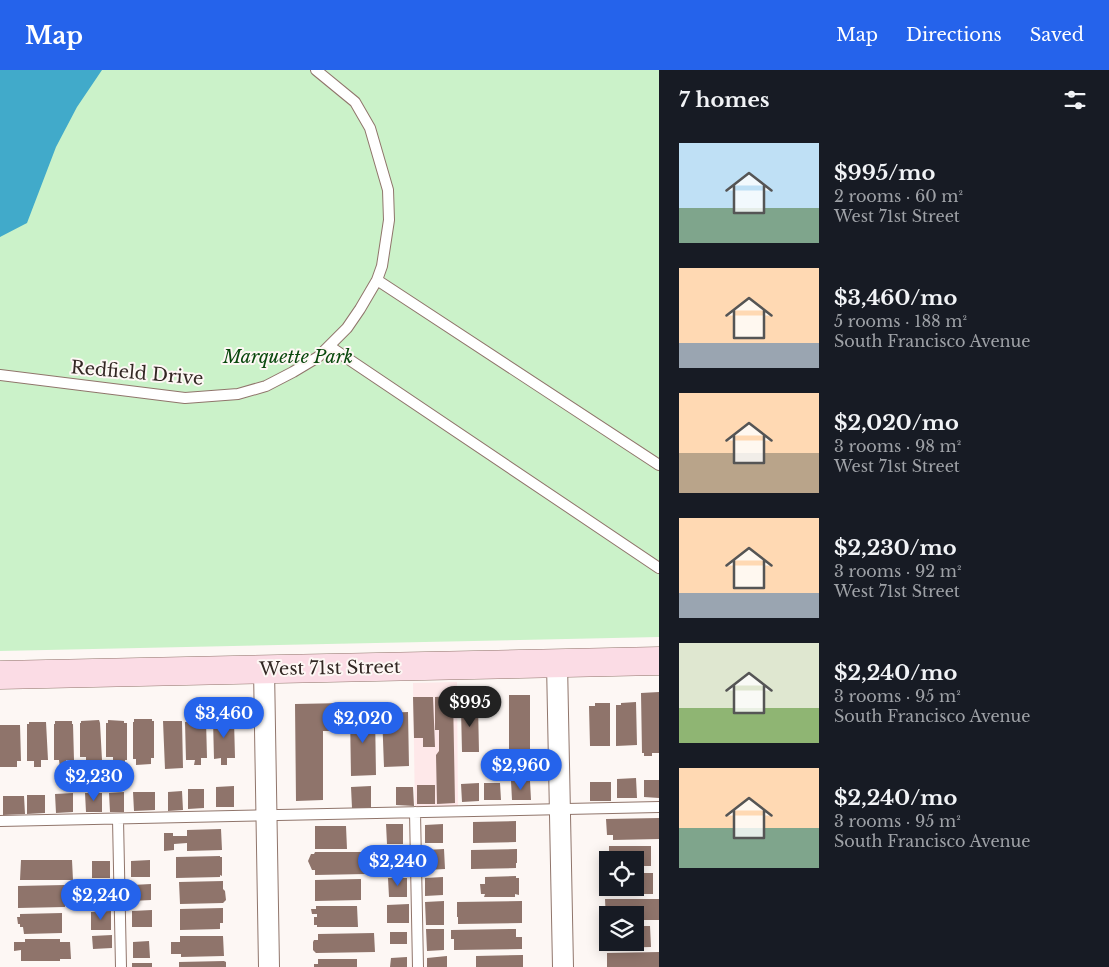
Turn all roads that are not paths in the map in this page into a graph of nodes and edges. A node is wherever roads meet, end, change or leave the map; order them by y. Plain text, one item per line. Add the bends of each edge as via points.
1 (316, 70) edge
2 (377, 280) junction
3 (329, 346) junction
4 (0, 375) edge
5 (659, 465) edge
6 (659, 568) edge
7 (659, 661) edge
8 (557, 663) junction
9 (264, 669) junction
10 (0, 675) edge
11 (659, 806) edge
12 (560, 809) junction
13 (415, 812) junction
14 (266, 815) junction
15 (118, 819) junction
16 (0, 821) edge
17 (121, 967) edge
18 (269, 967) edge
19 (418, 967) edge
20 (563, 967) edge

1 - 2 lane, Redfield Drive via 355,102 370,128 388,190 386,246
2 - 3 lane, Redfield Drive via 347,328
2 - 5 lane
3 - 4 lane, Redfield Drive via 293,372 266,386 238,394 184,398
3 - 6 lane
7 - 8 main road, West 71st Street
8 - 9 main road, West 71st Street
8 - 12 street
9 - 10 main road, West 71st Street
9 - 14 street
11 - 12 lane
12 - 13 lane
12 - 20 street
13 - 14 lane
13 - 19 lane
14 - 15 lane
14 - 18 street
15 - 16 lane
15 - 17 lane

